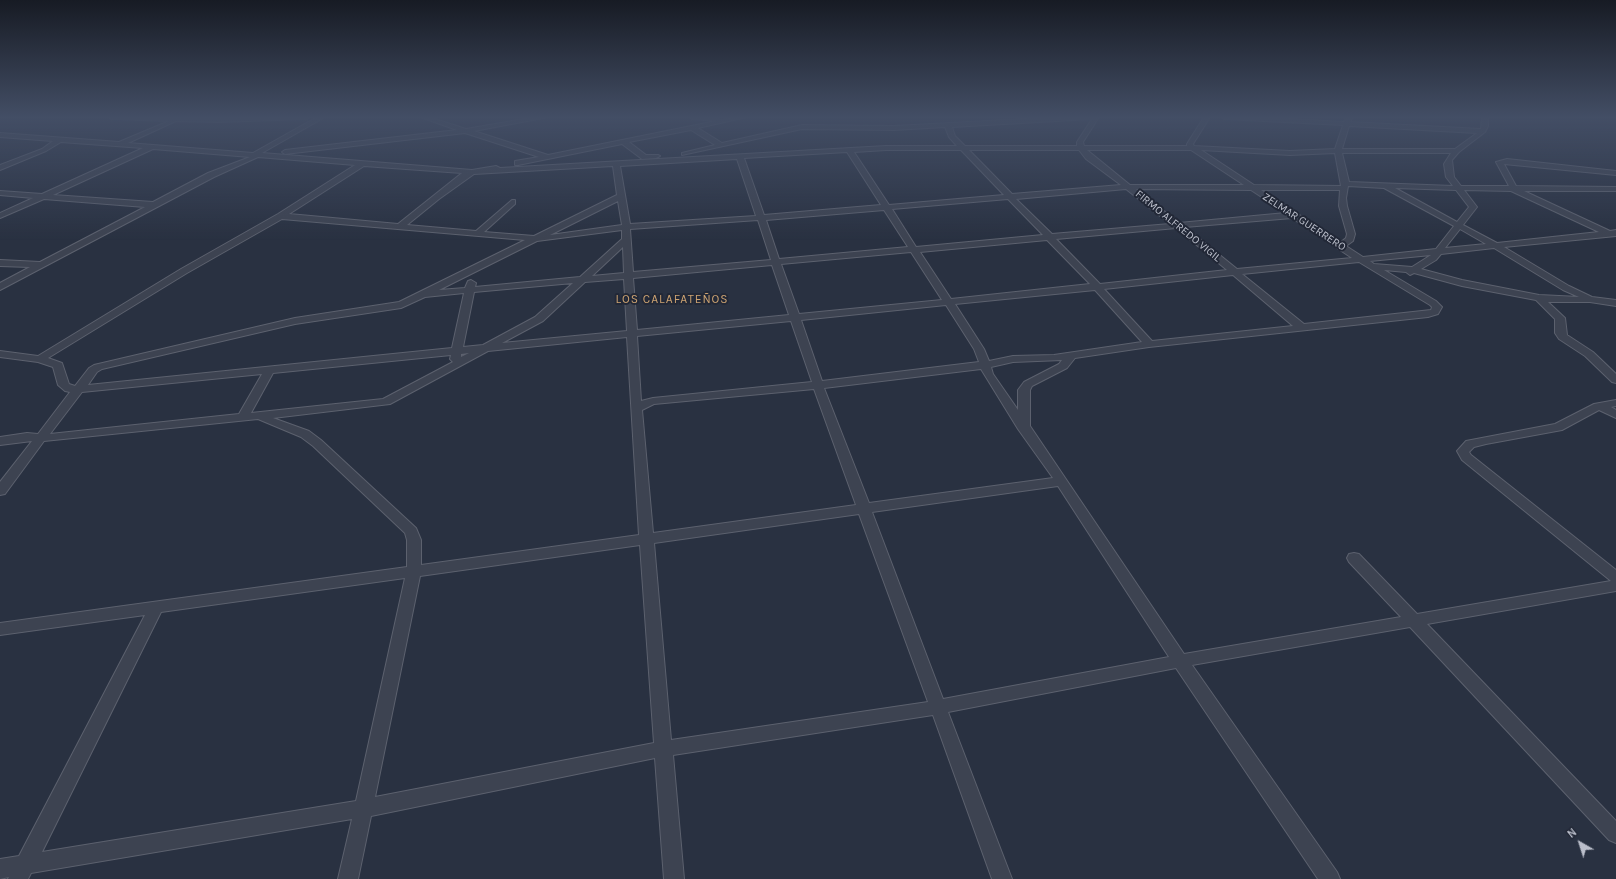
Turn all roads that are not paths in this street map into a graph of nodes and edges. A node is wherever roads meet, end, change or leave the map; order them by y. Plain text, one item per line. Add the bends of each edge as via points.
1 (24, 158) edge
2 (129, 158) edge
3 (250, 158) edge
4 (297, 158) edge
5 (548, 158) edge
6 (674, 158) edge
7 (740, 158) edge
8 (854, 158) edge
9 (973, 158) edge
10 (1089, 158) edge
11 (1208, 158) edge
12 (1340, 158) edge
13 (1451, 158) edge
14 (363, 163) junction
15 (616, 164) junction
16 (0, 168) edge
17 (488, 171) junction
18 (472, 172) junction
19 (1616, 173) edge
20 (1345, 186) junction
21 (1384, 186) junction
22 (1128, 187) junction
23 (1251, 187) junction
24 (1458, 188) junction
25 (1514, 188) junction
26 (1616, 189) edge
27 (0, 193) edge
28 (622, 196) junction
29 (1009, 196) junction
30 (44, 197) junction
31 (512, 202) dead end
32 (155, 205) junction
33 (887, 206) junction
34 (1293, 215) junction
35 (0, 216) edge
36 (281, 216) junction
37 (760, 217) junction
38 (1177, 225) junction
39 (402, 226) junction
40 (1459, 226) junction
41 (626, 227) junction
42 (477, 234) junction
43 (1614, 235) edge
44 (1048, 237) junction
45 (539, 239) junction
46 (627, 239) junction
47 (1341, 246) junction
48 (1496, 246) junction
49 (915, 249) junction
50 (1438, 252) junction
51 (775, 262) junction
52 (1366, 262) junction
53 (0, 263) edge
54 (44, 265) junction
55 (474, 270) junction
56 (1413, 270) junction
57 (1234, 272) junction
58 (628, 275) junction
59 (584, 279) junction
60 (1398, 282) junction
61 (1096, 286) junction
62 (0, 287) edge
63 (470, 290) junction
64 (425, 294) junction
65 (1539, 298) junction
66 (1593, 299) junction
67 (948, 302) junction
68 (1616, 303) edge
69 (795, 317) junction
70 (1302, 328) junction
71 (632, 334) junction
72 (1149, 344) junction
73 (486, 348) junction
74 (457, 351) junction
75 (0, 354) edge
76 (1071, 356) junction
77 (40, 359) junction
78 (984, 365) junction
79 (454, 366) junction
80 (269, 370) junction
81 (1616, 380) edge
82 (818, 385) junction
83 (78, 389) junction
84 (1616, 403) edge
85 (1601, 406) junction
86 (636, 409) junction
87 (1616, 416) edge
88 (251, 417) junction
89 (1024, 429) junction
90 (40, 438) junction
91 (0, 441) edge
92 (1061, 481) junction
93 (0, 491) edge
94 (866, 509) junction
95 (646, 540) junction
96 (1354, 558) dead end
97 (414, 570) junction
98 (1616, 578) edge
99 (1616, 586) edge
100 (156, 607) junction
101 (1414, 621) junction
102 (0, 629) edge
103 (1180, 661) junction
104 (939, 707) junction
105 (664, 749) junction
106 (365, 808) junction
107 (1616, 834) edge
108 (0, 869) edge
109 (21, 872) edge
110 (348, 879) edge
111 (674, 879) edge
112 (1002, 879) edge
113 (1330, 879) edge

1 - 16 street
2 - 30 street
3 - 32 street via 211,175
4 - 14 street
5 - 17 street
6 - 15 street
7 - 37 street
8 - 33 street
9 - 29 street
10 - 22 street, FIRMO ALFREDO VIGIL
11 - 23 street, ZELMAR GUERRERO
12 - 20 street
13 - 24 street via 1448,164 1450,177
14 - 18 street
14 - 36 street
15 - 17 street
15 - 28 street
17 - 18 street
18 - 39 street via 436,197
19 - 25 street via 1501,161
20 - 21 street
20 - 23 street
20 - 47 street via 1343,206 1351,234 1350,239
21 - 24 street
21 - 40 street
22 - 23 street
22 - 29 street
22 - 38 street, FIRMO ALFREDO VIGIL
23 - 34 street, ZELMAR GUERRERO
24 - 25 street
24 - 40 street via 1472,207
25 - 26 street
25 - 43 street
27 - 30 street
28 - 41 street
28 - 45 street
29 - 33 street
29 - 44 street
30 - 32 street
30 - 35 street
31 - 42 street
32 - 54 street
33 - 37 street
33 - 49 street
34 - 38 street
34 - 47 street, ZELMAR GUERRERO
36 - 39 street
36 - 77 street
37 - 41 street
37 - 51 street
38 - 44 street
38 - 57 street, FIRMO ALFREDO VIGIL
39 - 42 street
40 - 48 street
40 - 50 street
41 - 45 street
41 - 46 street
42 - 45 street
43 - 48 street
44 - 49 street
44 - 61 street
45 - 55 street
46 - 58 street
46 - 59 street
47 - 52 street, ZELMAR GUERRERO
48 - 50 street
48 - 66 street via 1566,288
49 - 51 street
49 - 67 street
50 - 52 street
50 - 56 street
51 - 58 street
51 - 69 street
52 - 56 street via 1384,268
52 - 57 street
52 - 60 street, ZELMAR GUERRERO
53 - 54 street
54 - 62 street
55 - 63 street
55 - 64 street
56 - 60 street
56 - 65 street via 1462,283
57 - 61 street
57 - 70 street, FIRMO ALFREDO VIGIL
58 - 59 street
58 - 71 street
59 - 63 street
59 - 73 street via 539,319
60 - 70 street, ZELMAR GUERRERO via 1437,307 1435,312
61 - 67 street
61 - 72 street
63 - 64 street
63 - 74 street
64 - 83 street via 392,308 295,321 104,365 93,370
65 - 66 street
65 - 81 street via 1560,318 1560,333 1563,337 1589,354
66 - 68 street
67 - 69 street
67 - 78 street via 979,349
69 - 71 street
69 - 82 street
70 - 72 street
71 - 73 street
71 - 86 street
72 - 76 street
73 - 74 street
73 - 79 street
74 - 79 street
74 - 80 street
75 - 77 street
76 - 78 street via 1023,358
76 - 89 street via 1063,366 1028,384 1024,390
77 - 83 street via 58,365 64,385 69,389
78 - 82 street
78 - 89 street
79 - 88 street via 386,402
80 - 83 street
80 - 88 street
82 - 86 street via 653,401
82 - 94 street
83 - 90 street
84 - 85 street
85 - 87 street
85 - 98 street via 1558,428 1486,440 1470,444 1463,451 1466,457
86 - 95 street
88 - 90 street
88 - 97 street via 305,434 318,443 410,531 415,549
89 - 92 street
90 - 91 street
90 - 93 street
92 - 94 street
92 - 103 street
94 - 95 street
94 - 104 street
95 - 97 street
95 - 105 street
96 - 101 street
97 - 100 street
97 - 106 street
99 - 101 street
100 - 102 street
100 - 109 street
101 - 103 street
101 - 107 street
103 - 104 street
103 - 113 street
104 - 105 street
104 - 112 street
105 - 106 street
105 - 111 street
106 - 109 street
106 - 110 street
108 - 109 street

